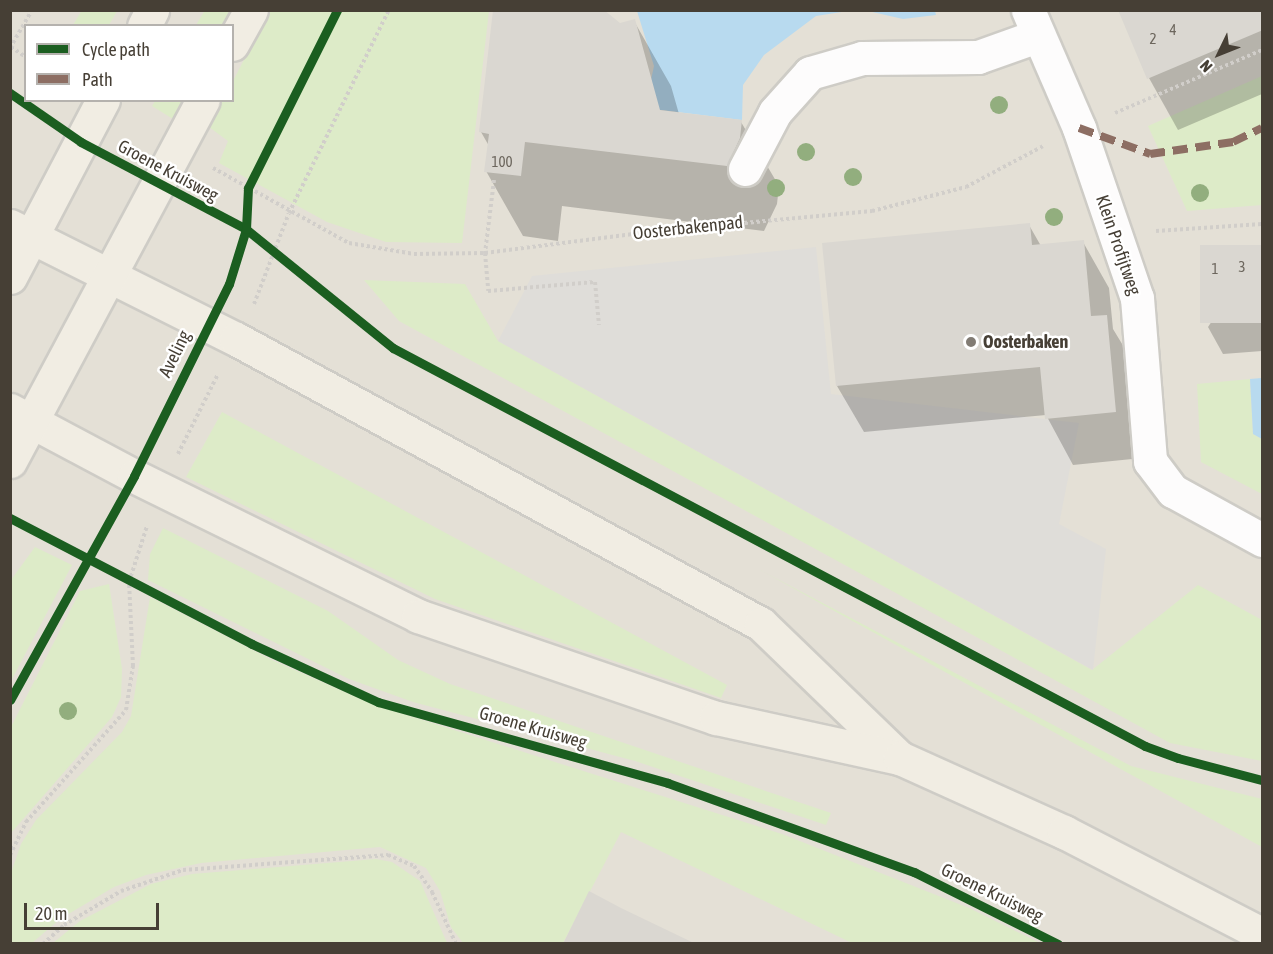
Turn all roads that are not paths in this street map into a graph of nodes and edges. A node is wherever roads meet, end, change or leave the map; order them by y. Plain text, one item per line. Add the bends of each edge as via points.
1 (152, 10) edge
2 (250, 10) edge
3 (1032, 23) edge
4 (145, 24) edge
5 (234, 40) edge
6 (102, 102) edge
7 (202, 102) edge
8 (745, 169) dead end
9 (22, 232) edge
10 (10, 277) edge
11 (110, 277) junction
12 (21, 416) edge
13 (10, 461) edge
14 (1263, 540) edge
15 (900, 758) junction
16 (1263, 934) edge

1 - 4 main road
2 - 5 main road
3 - 8 street via 978,57 862,58 810,73 775,112
3 - 14 street, Klein Profijtweg via 1079,128 1137,298 1150,461 1173,491
6 - 9 main road
7 - 11 main road
9 - 10 main road
9 - 11 main road
11 - 12 main road
11 - 15 main road via 236,339 761,624
12 - 13 main road
12 - 15 main road via 417,616 716,718
15 - 16 main road via 1064,832

